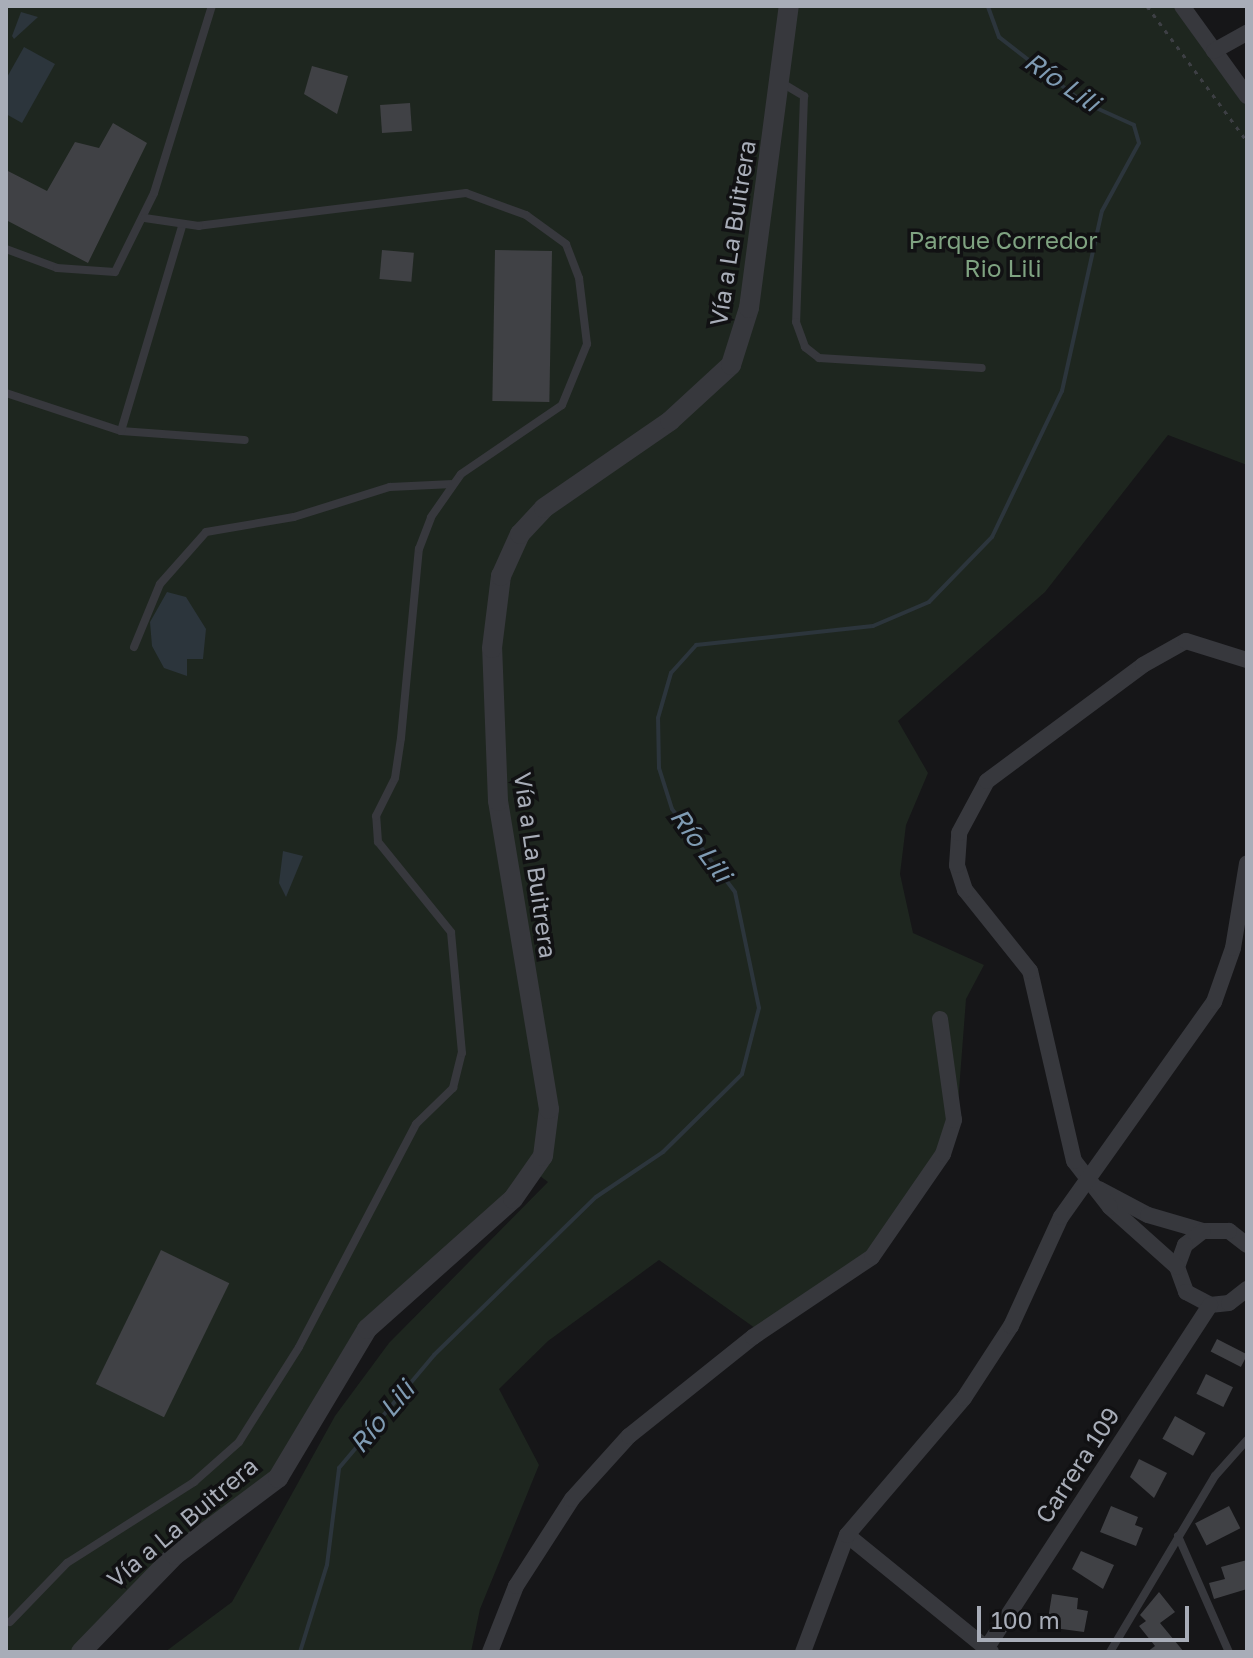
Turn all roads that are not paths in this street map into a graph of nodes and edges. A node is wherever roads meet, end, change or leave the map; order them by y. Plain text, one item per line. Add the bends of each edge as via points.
1 (212, 6) edge
2 (789, 6) edge
3 (1182, 6) edge
4 (1247, 33) edge
5 (1214, 51) junction
6 (782, 83) junction
7 (1247, 96) edge
8 (145, 218) junction
9 (182, 226) junction
10 (6, 249) edge
11 (982, 368) dead end
12 (6, 393) edge
13 (121, 431) junction
14 (245, 440) dead end
15 (453, 484) junction
16 (134, 647) dead end
17 (1247, 660) edge
18 (1247, 863) edge
19 (940, 1019) dead end
20 (1091, 1184) junction
21 (1203, 1231) junction
22 (1247, 1245) edge
23 (1177, 1267) junction
24 (1243, 1299) edge
25 (1210, 1305) junction
26 (1247, 1440) edge
27 (847, 1535) junction
28 (1178, 1536) junction
29 (10, 1622) dead end
30 (988, 1650) edge
31 (81, 1652) edge
32 (490, 1652) edge
33 (803, 1652) edge
34 (1110, 1652) edge
35 (1229, 1652) edge

1 - 8 lane
2 - 6 street, Vía a La Buitrera
3 - 5 street
4 - 5 street
5 - 7 street
6 - 11 lane via 804,96 796,322 805,347 819,358
6 - 31 street, Vía a La Buitrera via 749,308 731,365 670,421 544,508 520,534 501,576 492,648 498,801 549,1109 543,1156 513,1199 367,1329 278,1478 175,1555
8 - 9 lane
8 - 10 lane via 115,272 57,268
9 - 13 lane
9 - 15 lane via 466,193 526,215 566,244 586,327 579,376 562,405
12 - 13 lane
13 - 14 lane
15 - 16 lane via 390,487 294,517 206,532 160,584
15 - 29 lane via 419,549 395,778 376,816 378,842 390,862 451,932 462,1053 453,1088 416,1124 299,1347 239,1442 194,1482 67,1563
17 - 20 street via 1186,641 1143,665 987,781 959,833 957,865 965,890 1030,971 1066,1143
18 - 20 street via 1233,948 1214,1002
19 - 32 street via 954,1120 943,1154 872,1257 753,1337 629,1436 572,1499 516,1586
20 - 21 street via 1148,1215
20 - 23 street
20 - 27 street via 1061,1217 1011,1326 964,1398
21 - 22 street via 1229,1231
21 - 23 street via 1185,1245
23 - 25 street via 1186,1292
24 - 25 street
25 - 30 street, Carrera 109
26 - 28 lane
27 - 30 street
27 - 33 street
28 - 34 lane
28 - 35 lane

